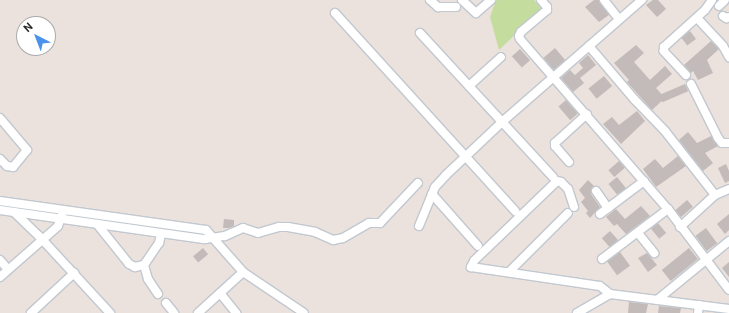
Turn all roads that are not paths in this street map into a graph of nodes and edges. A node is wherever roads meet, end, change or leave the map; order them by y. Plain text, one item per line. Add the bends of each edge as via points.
1 (430, 0) edge
2 (462, 0) edge
3 (491, 0) edge
4 (541, 0) edge
5 (604, 0) edge
6 (642, 0) edge
7 (712, 0) edge
8 (456, 7) dead end
9 (335, 13) dead end
10 (696, 18) junction
11 (619, 19) junction
12 (420, 33) dead end
13 (589, 46) junction
14 (501, 57) dead end
15 (729, 57) edge
16 (686, 75) dead end
17 (553, 78) junction
18 (691, 84) dead end
19 (469, 86) junction
20 (587, 114) junction
21 (0, 118) edge
22 (502, 122) junction
23 (729, 143) edge
24 (465, 156) junction
25 (0, 159) edge
26 (570, 162) dead end
27 (553, 177) dead end
28 (644, 181) junction
29 (418, 183) dead end
30 (729, 189) edge
31 (596, 191) dead end
32 (432, 194) junction
33 (715, 195) junction
34 (0, 201) edge
35 (608, 208) junction
36 (668, 209) junction
37 (0, 210) edge
38 (64, 210) junction
39 (515, 211) dead end
40 (14, 212) junction
41 (600, 214) dead end
42 (60, 221) junction
43 (97, 224) junction
44 (419, 226) dead end
45 (680, 227) junction
46 (638, 233) junction
47 (161, 234) junction
48 (41, 238) junction
49 (215, 238) junction
50 (729, 241) edge
51 (478, 246) dead end
52 (654, 253) dead end
53 (602, 260) dead end
54 (706, 260) junction
55 (144, 265) junction
56 (2, 266) edge
57 (243, 272) junction
58 (509, 272) junction
59 (74, 274) junction
60 (0, 277) edge
61 (729, 290) edge
62 (220, 293) junction
63 (158, 294) dead end
64 (610, 294) junction
65 (657, 300) junction
66 (166, 303) dead end
67 (729, 308) edge
68 (699, 309) edge
69 (107, 312) edge
70 (31, 313) edge
71 (174, 313) edge
72 (198, 313) edge
73 (236, 313) edge
74 (304, 313) edge
75 (577, 313) edge

1 - 8 street via 438,7
2 - 3 street via 476,13
4 - 17 street via 547,10 519,36
5 - 11 street
6 - 11 street
7 - 10 street
9 - 24 street
10 - 15 street via 723,46
10 - 16 street via 664,47 664,51
11 - 13 street
12 - 19 street
13 - 17 street
13 - 33 street via 665,131
14 - 19 street
17 - 20 street
17 - 22 street
18 - 23 street via 718,138 722,143
19 - 22 street
20 - 26 street via 555,142 555,146
20 - 28 street
21 - 25 street via 27,150 13,167 7,166
22 - 24 street
22 - 27 street
24 - 32 street via 435,187
24 - 39 street
28 - 35 street
28 - 36 street
29 - 49 street via 380,223 369,223 337,240 328,239 315,232 288,227 258,233 243,228
30 - 33 street
31 - 35 street
32 - 44 street
32 - 51 street
33 - 45 street
34 - 38 street
35 - 41 street
36 - 45 street
36 - 46 street
37 - 40 street
38 - 42 street
38 - 49 street via 206,230
40 - 42 street
40 - 48 street
42 - 43 street
42 - 48 street via 54,222
43 - 47 street
43 - 55 street via 129,264 135,267
45 - 54 street
46 - 52 street
46 - 53 street
47 - 49 street
47 - 55 street via 159,243
48 - 56 street
48 - 59 street
48 - 60 street
49 - 57 street
50 - 54 street
54 - 61 street
54 - 65 street
55 - 63 street via 148,279
57 - 62 street
57 - 74 street
58 - 58 street via 471,267 474,261 557,181 561,182 568,189 571,210
58 - 64 street via 600,286
59 - 69 street
59 - 70 street
62 - 72 street
62 - 73 street
64 - 65 street
64 - 75 street
65 - 68 street
66 - 71 street
67 - 68 street

